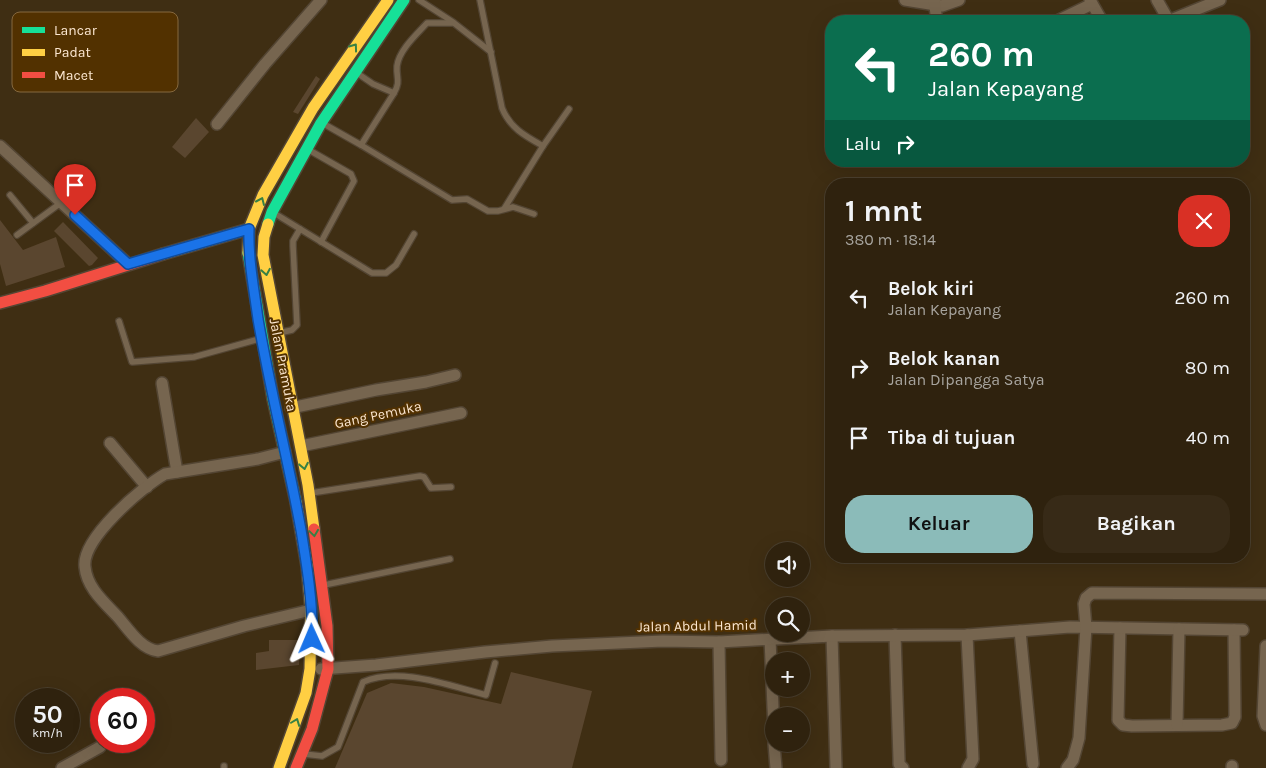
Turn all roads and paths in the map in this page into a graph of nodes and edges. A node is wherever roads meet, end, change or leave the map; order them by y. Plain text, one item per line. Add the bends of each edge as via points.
1 (321, 0) edge
2 (388, 0) edge
3 (404, 0) edge
4 (419, 0) edge
5 (480, 0) edge
6 (905, 0) edge
7 (959, 0) edge
8 (1157, 0) edge
9 (1220, 0) edge
10 (920, 1) edge
11 (934, 2) edge
12 (1091, 2) edge
13 (936, 15) edge
14 (1068, 15) edge
15 (1099, 15) edge
16 (1165, 15) edge
17 (1183, 15) edge
18 (454, 23) junction
19 (491, 52) junction
20 (342, 64) junction
21 (355, 72) junction
22 (394, 93) junction
23 (569, 109) dead end
24 (321, 123) junction
25 (217, 124) dead end
26 (361, 145) junction
27 (0, 146) edge
28 (543, 146) junction
29 (307, 150) junction
30 (10, 195) dead end
31 (62, 202) junction
32 (504, 209) junction
33 (272, 212) junction
34 (534, 214) dead end
35 (33, 223) junction
36 (249, 229) junction
37 (300, 229) junction
38 (414, 234) dead end
39 (17, 235) dead end
40 (321, 242) junction
41 (128, 264) junction
42 (0, 303) edge
43 (120, 321) dead end
44 (277, 333) junction
45 (262, 339) junction
46 (455, 375) dead end
47 (162, 383) dead end
48 (291, 408) junction
49 (461, 414) dead end
50 (110, 442) dead end
51 (301, 446) junction
52 (285, 452) junction
53 (177, 472) junction
54 (147, 487) junction
55 (451, 487) dead end
56 (293, 488) junction
57 (308, 489) junction
58 (450, 559) dead end
59 (322, 585) junction
60 (1266, 594) edge
61 (1266, 598) edge
62 (311, 610) junction
63 (1086, 627) junction
64 (1120, 628) junction
65 (1179, 629) junction
66 (1020, 631) junction
67 (895, 635) junction
68 (967, 635) junction
69 (832, 636) junction
70 (810, 637) edge
71 (765, 639) edge
72 (719, 642) junction
73 (770, 642) edge
74 (1266, 646) edge
75 (495, 663) dead end
76 (310, 669) junction
77 (328, 670) junction
78 (773, 707) edge
79 (1177, 725) junction
80 (1266, 725) edge
81 (775, 752) edge
82 (90, 753) edge
83 (302, 754) junction
84 (721, 760) dead end
85 (1033, 764) dead end
86 (62, 768) edge
87 (279, 768) edge
88 (296, 768) edge
89 (776, 768) edge
90 (836, 768) edge
91 (903, 768) edge
92 (968, 768) edge
93 (1066, 768) edge

1 - 25 street via 264,64
20 -> 2 main road, Jalan Pramuka
3 - 21 main road, Jalan Pramuka
4 - 18 lane
5 - 19 lane
6 - 10 street
7 - 11 street via 942,6
8 - 16 street
9 - 17 street
10 - 11 street
11 - 13 street
12 - 14 street
12 - 15 street
18 - 19 lane
18 - 22 lane via 427,23 403,53 397,66 398,84
19 - 28 lane via 506,118 523,135
20 - 21 main road
36 -> 20 main road, Jalan Pramuka via 263,195
21 - 22 lane
21 - 24 main road, Jalan Pramuka
22 - 26 lane
23 - 28 lane
24 - 26 lane
24 - 29 main road, Jalan Pramuka
26 - 32 lane via 452,200 467,199 488,211
27 - 31 street
28 - 32 lane
29 - 33 main road, Jalan Pramuka
29 - 40 lane via 351,174 354,181
30 - 35 lane
31 - 35 lane
31 - 41 street
32 - 34 lane via 513,207
33 - 37 lane
33 -> 44 main road, Jalan Pramuka via 264,237 263,255
35 - 39 lane
36 - 41 main road
36 - 45 main road, Jalan Pramuka via 248,251
37 - 40 lane
37 - 44 lane via 293,240 297,325 292,330
38 - 40 lane via 396,264 382,274 372,273
41 - 42 main road
43 - 45 lane via 132,362 194,357
44 - 48 main road, Jalan Pramuka
45 - 52 main road, Jalan Pramuka
46 - 48 street
47 - 53 street
48 - 51 main road, Jalan Pramuka
49 - 51 street, Gang Pemuka
50 - 54 street
51 -> 57 main road, Jalan Pramuka
52 - 53 street
52 - 56 main road, Jalan Pramuka
53 - 54 street via 165,474
54 - 62 street via 102,529 87,550 84,565 93,590 146,648 158,651
55 - 57 lane via 431,488 420,476
56 - 57 main road
56 - 62 main road, Jalan Pramuka
57 -> 59 main road, Jalan Pramuka
58 - 59 lane
59 - 77 main road, Jalan Pramuka
60 - 61 street
60 - 63 street via 1092,593 1084,604
62 - 76 main road, Jalan Pramuka
63 - 64 street, Jalan Abdul Hamid
63 - 66 street, Jalan Abdul Hamid
63 - 93 street via 1079,738 1073,760
64 - 65 street, Jalan Abdul Hamid
64 - 79 street via 1119,722 1122,726
65 - 79 street
65 - 79 street, Jalan Abdul Hamid via 1238,630 1232,723 1222,726
66 - 68 street, Jalan Abdul Hamid
66 - 85 street
67 - 68 street, Jalan Abdul Hamid
67 - 69 street, Jalan Abdul Hamid
67 - 91 street via 898,759
68 - 92 street via 973,759
69 - 70 street, Jalan Abdul Hamid
69 - 90 street
71 - 72 street, Jalan Abdul Hamid
72 - 77 street, Jalan Abdul Hamid via 552,646
72 - 84 street
73 - 78 street
74 - 80 street via 1263,716
75 - 83 lane via 486,695 402,675 366,680 360,685 338,747 322,756
76 - 77 street, Jalan Abdul Hamid
87 -> 76 main road, Jalan Pramuka via 300,712
77 - 83 main road, Jalan Pramuka
81 - 89 street
82 - 86 street
83 - 88 main road, Jalan Pramuka

